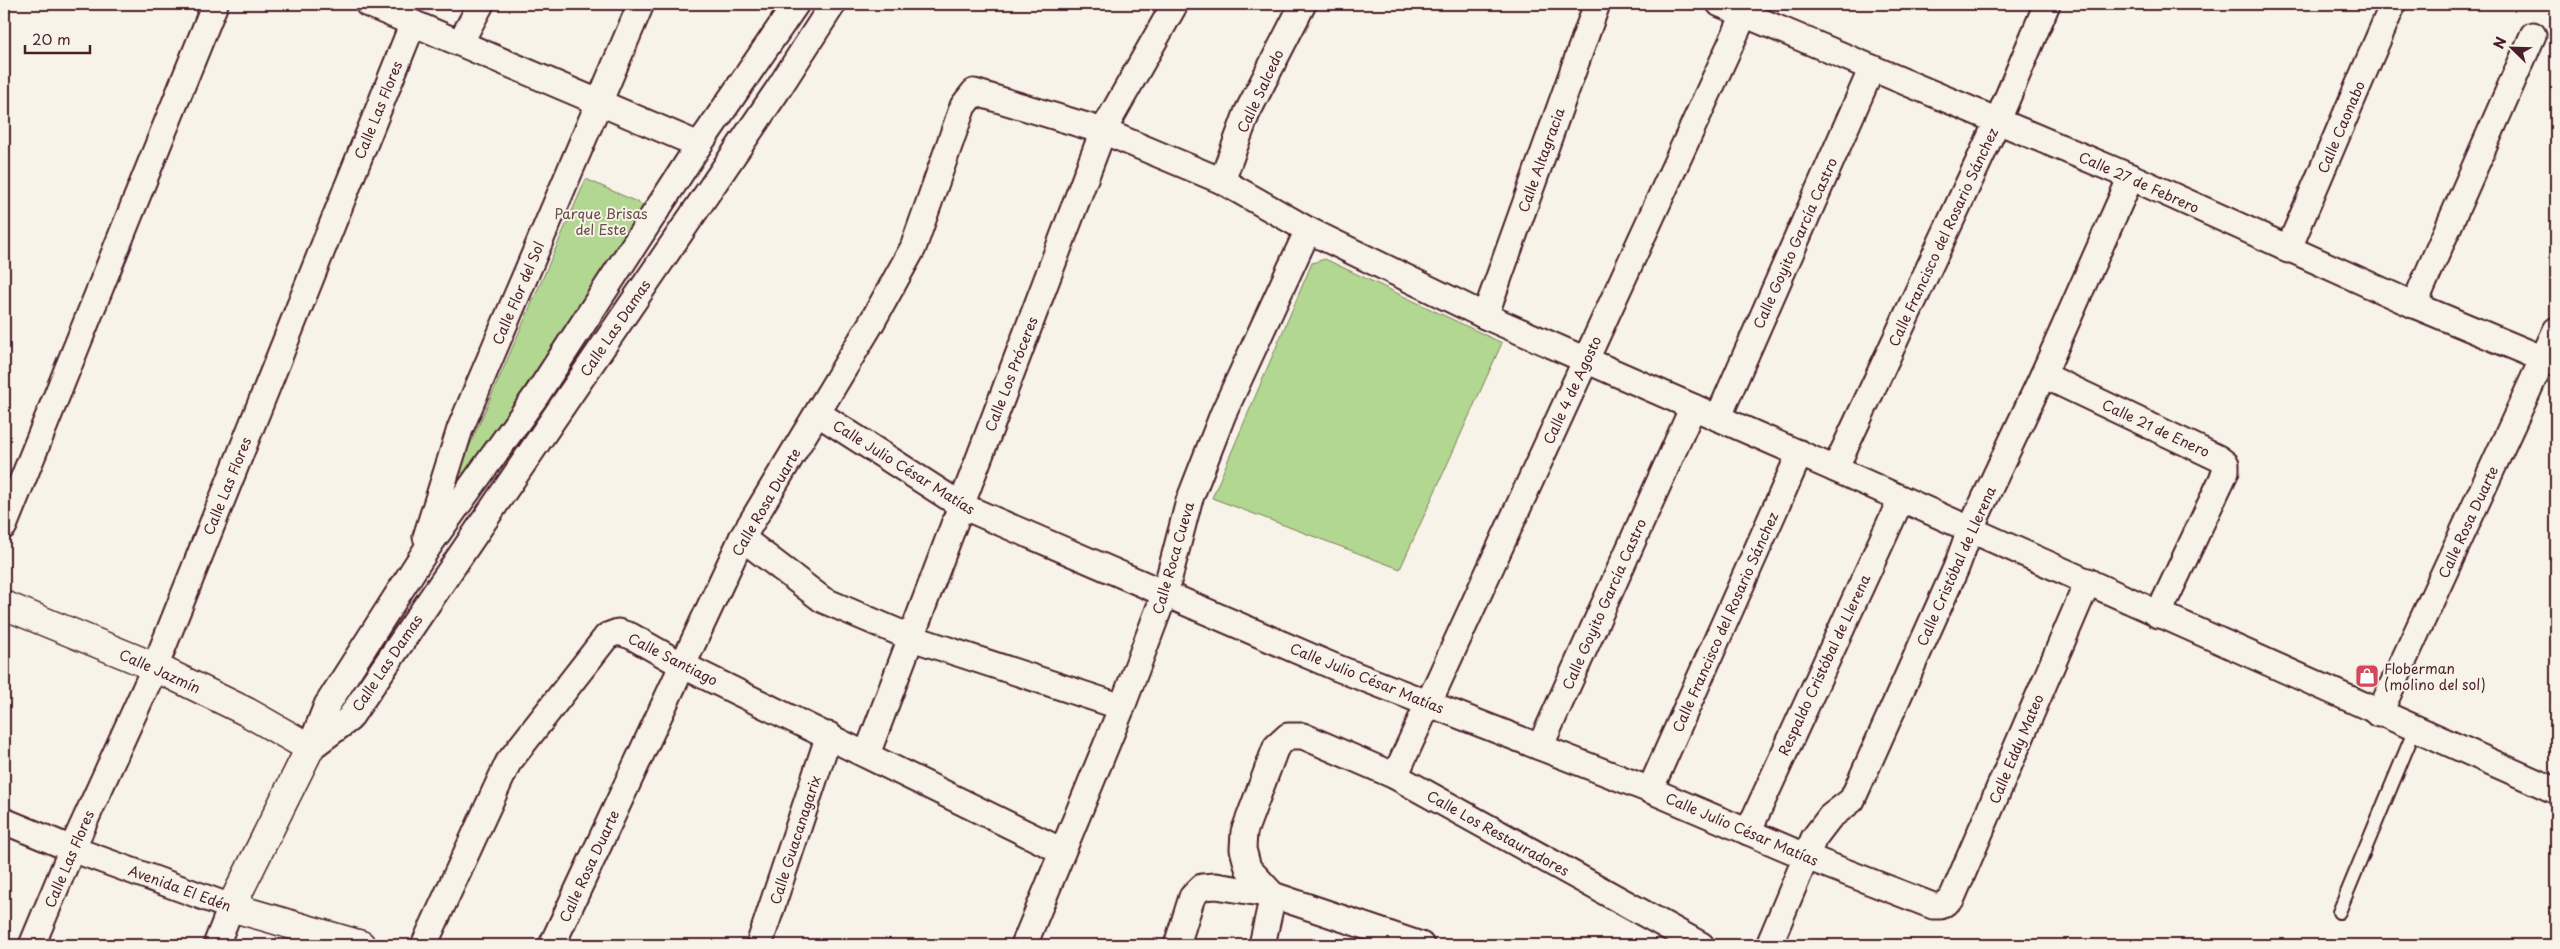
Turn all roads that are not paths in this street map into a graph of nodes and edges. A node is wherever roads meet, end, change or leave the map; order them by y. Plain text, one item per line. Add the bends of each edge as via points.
1 (215, 4) edge
2 (368, 4) edge
3 (481, 4) edge
4 (641, 4) edge
5 (796, 4) edge
6 (833, 4) edge
7 (1175, 4) edge
8 (1303, 4) edge
9 (1597, 4) edge
10 (1720, 4) edge
11 (2047, 4) edge
12 (2393, 4) edge
13 (1747, 9) edge
14 (413, 23) junction
15 (2533, 35) dead end
16 (460, 43) junction
17 (1872, 68) junction
18 (598, 102) junction
19 (1998, 120) junction
20 (1103, 132) junction
21 (699, 145) junction
22 (2131, 177) junction
23 (1222, 181) junction
24 (1308, 230) junction
25 (2288, 250) junction
26 (2414, 306) junction
27 (1485, 316) junction
28 (2556, 330) edge
29 (1586, 360) junction
30 (2550, 361) edge
31 (2043, 375) junction
32 (1693, 407) junction
33 (818, 414) junction
34 (1718, 418) junction
35 (1800, 453) junction
36 (1835, 469) junction
37 (1901, 499) junction
38 (962, 506) junction
39 (4, 526) edge
40 (1970, 530) junction
41 (742, 538) junction
42 (420, 559) junction
43 (2088, 581) junction
44 (1165, 593) junction
45 (4, 605) edge
46 (2158, 615) junction
47 (912, 638) junction
48 (682, 665) junction
49 (155, 667) junction
50 (1428, 703) junction
51 (1122, 707) junction
52 (2379, 714) junction
53 (2415, 729) junction
54 (829, 735) junction
55 (1540, 747) junction
56 (310, 748) junction
57 (867, 754) junction
58 (1395, 776) junction
59 (1650, 790) junction
60 (2556, 791) edge
61 (4, 820) edge
62 (1748, 832) junction
63 (72, 849) junction
64 (1062, 851) junction
65 (1807, 857) junction
66 (1273, 895) junction
67 (1933, 906) joint
68 (230, 907) junction
69 (2339, 912) dead end
70 (32, 945) edge
71 (216, 945) edge
72 (361, 945) edge
73 (424, 945) edge
74 (552, 945) edge
75 (759, 945) edge
76 (1024, 945) edge
77 (1177, 945) edge
78 (1262, 945) edge
79 (1421, 945) edge
80 (1702, 945) edge
81 (1769, 945) edge

1 - 39 street
2 - 14 street
3 - 16 street
4 - 18 street, Calle Flor del Sol
5 - 21 street, Calle Las Damas
6 - 56 street, Calle Las Damas via 777,92 348,719
7 - 20 street, Calle Los Próceres
8 - 23 street, Calle Salcedo via 1247,113
9 - 27 street, Calle Altagracia
10 - 13 street, Calle 27 de Febrero
11 - 19 street, Calle Francisco del Rosario Sánchez
12 - 25 street, Calle Caonabo
13 - 17 street, Calle 27 de Febrero
13 - 29 street, Calle 4 de Agosto
14 - 16 street
14 - 49 street, Calle Las Flores
15 - 26 street
16 - 18 street
17 - 19 street, Calle 27 de Febrero
17 - 34 street, Calle Goyito García Castro
18 - 21 street
18 - 42 street, Calle Flor del Sol via 460,429
19 - 22 street, Calle 27 de Febrero
19 - 36 street, Calle Francisco del Rosario Sánchez
20 - 23 street
20 - 33 street, Calle Rosa Duarte via 974,92 964,106 912,248
20 - 38 street, Calle Los Próceres
21 - 42 street, Calle Las Damas via 536,396
22 - 25 street, Calle 27 de Febrero
22 - 31 street, Calle Cristóbal de Llerena
23 - 24 street
24 - 27 street
24 - 44 street, Calle Roca Cueva via 1222,414 1188,502
25 - 26 street, Calle 27 de Febrero
26 - 30 street, Calle 27 de Febrero
27 - 29 street
28 - 30 street, Calle Rosa Duarte
29 - 32 street
29 - 50 street, Calle 4 de Agosto
30 - 52 street, Calle Rosa Duarte
31 - 40 street, Calle Cristóbal de Llerena
31 - 46 street, Calle 21 de Enero via 2226,464 2226,471
32 - 34 street
32 - 55 street, Calle Goyito García Castro
33 - 38 street, Calle Julio César Matías
33 - 41 street, Calle Rosa Duarte
34 - 35 street
35 - 36 street
35 - 59 street, Calle Francisco del Rosario Sánchez
36 - 37 street
37 - 40 street
37 - 62 street, Respaldo Cristóbal de Llerena
38 - 44 street, Calle Julio César Matías
38 - 47 street, Calle Los Próceres
40 - 43 street
40 - 65 street, Calle Cristóbal de Llerena via 1852,800 1830,817 1814,838
41 - 47 street via 823,600
41 - 48 street, Calle Rosa Duarte
42 - 56 street, Calle Las Damas via 327,705
43 - 46 street
43 - 67 street, Calle Eddy Mateo via 1952,898 1941,906
44 - 50 street, Calle Julio César Matías
44 - 51 street, Calle Roca Cueva
45 - 49 street, Calle Jazmín
46 - 52 street
47 - 51 street
47 - 57 street, Calle Los Próceres
48 - 54 street, Calle Santiago
48 - 73 street, Calle Santiago via 630,636 618,632 606,636 508,764
48 - 74 street, Calle Rosa Duarte
49 - 56 street, Calle Jazmín via 247,712
49 - 63 street, Calle Las Flores
50 - 55 street, Calle Julio César Matías
50 - 58 street, Calle 4 de Agosto
51 - 64 street, Calle Roca Cueva
52 - 53 street
53 - 60 street
53 - 69 lane
54 - 57 street, Calle Santiago
54 - 75 street, Calle Guacanagarix
55 - 59 street, Calle Julio César Matías
56 - 68 street
57 - 64 street, Calle Santiago
58 - 66 street, Calle Los Restauradores via 1303,736 1288,736 1276,747 1244,832 1243,849 1248,868
58 - 80 street, Calle Los Restauradores
59 - 62 street, Calle Julio César Matías
61 - 63 street, Avenida El Edén
62 - 65 street, Calle Julio César Matías
63 - 68 street, Avenida El Edén
63 - 70 street, Calle Las Flores
64 - 76 street, Calle Roca Cueva
65 - 67 street, Calle Julio César Matías
65 - 81 street, Calle Cristóbal de Llerena
66 - 77 street via 1216,886 1202,887 1192,897
66 - 78 street
66 - 79 street
68 - 71 street
68 - 72 street, Avenida El Edén

